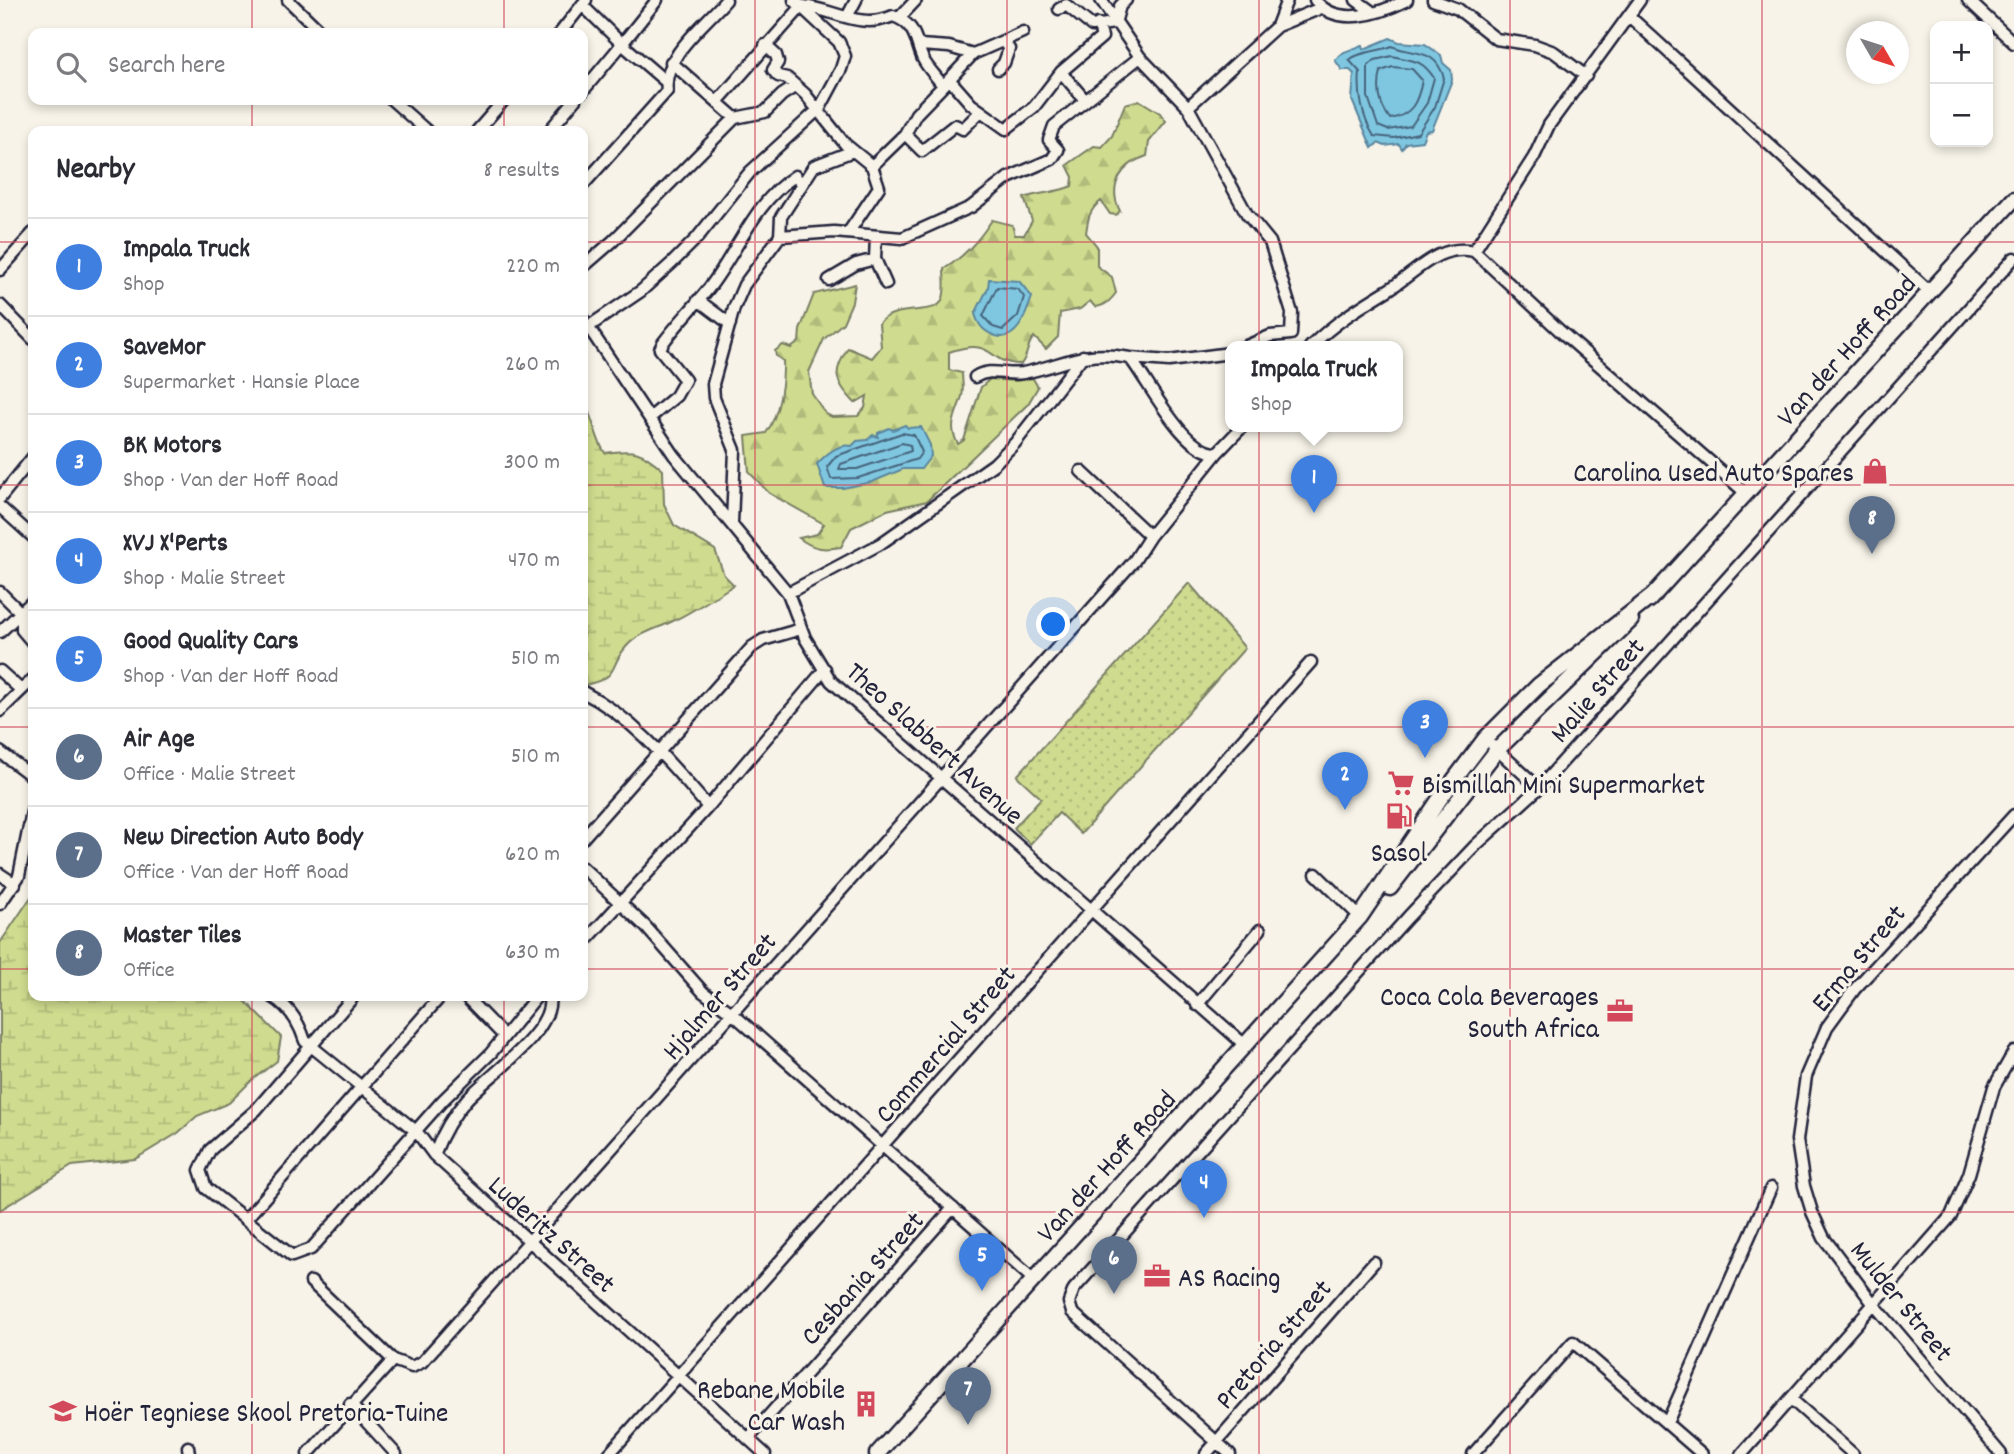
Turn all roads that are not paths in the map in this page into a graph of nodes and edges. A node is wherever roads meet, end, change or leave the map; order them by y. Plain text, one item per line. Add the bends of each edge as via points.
1 (288, 0) edge
2 (657, 0) edge
3 (726, 0) edge
4 (856, 0) edge
5 (916, 0) edge
6 (1101, 0) edge
7 (1126, 0) edge
8 (1287, 0) edge
9 (1356, 0) edge
10 (1407, 0) edge
11 (1433, 0) edge
12 (1640, 0) edge
13 (1968, 0) edge
14 (1447, 2) edge
15 (584, 3) edge
16 (799, 3) edge
17 (1318, 4) edge
18 (1059, 9) dead end
19 (1371, 11) junction
20 (1629, 16) junction
21 (847, 18) junction
22 (899, 18) junction
23 (1098, 23) junction
24 (1115, 23) junction
25 (1277, 26) junction
26 (317, 28) edge
27 (563, 28) edge
28 (1023, 32) dead end
29 (1003, 41) junction
30 (2014, 43) edge
31 (622, 44) junction
32 (765, 45) junction
33 (920, 45) junction
34 (974, 54) junction
35 (1140, 57) junction
36 (671, 62) junction
37 (998, 69) dead end
38 (1061, 72) junction
39 (1586, 76) junction
40 (665, 81) junction
41 (947, 83) junction
42 (588, 85) edge
43 (796, 86) junction
44 (1085, 100) junction
45 (718, 102) junction
46 (398, 105) edge
47 (500, 105) edge
48 (571, 105) edge
49 (1188, 107) junction
50 (816, 111) junction
51 (981, 111) junction
52 (735, 118) junction
53 (422, 126) edge
54 (481, 126) edge
55 (553, 126) edge
56 (905, 134) junction
57 (853, 151) junction
58 (872, 166) junction
59 (588, 179) edge
60 (801, 183) junction
61 (2014, 199) edge
62 (848, 233) junction
63 (780, 236) junction
64 (876, 237) junction
65 (28, 239) edge
66 (1474, 251) junction
67 (2014, 258) edge
68 (875, 259) junction
69 (588, 263) edge
70 (0, 270) edge
71 (830, 280) dead end
72 (886, 284) dead end
73 (1930, 292) junction
74 (698, 300) junction
75 (0, 305) edge
76 (588, 321) edge
77 (730, 324) junction
78 (28, 326) edge
79 (588, 327) edge
80 (24, 330) junction
81 (28, 334) edge
82 (1258, 341) edge
83 (1317, 341) edge
84 (1225, 354) edge
85 (1083, 356) junction
86 (1129, 358) junction
87 (975, 377) dead end
88 (651, 417) junction
89 (1237, 432) edge
90 (1217, 453) junction
91 (28, 463) edge
92 (1081, 471) dead end
93 (1747, 494) junction
94 (0, 498) edge
95 (0, 508) edge
96 (732, 523) junction
97 (28, 533) edge
98 (1150, 536) junction
99 (0, 592) edge
100 (788, 593) junction
101 (1655, 594) junction
102 (28, 607) edge
103 (22, 614) junction
104 (801, 629) junction
105 (0, 632) edge
106 (28, 637) edge
107 (1311, 662) dead end
108 (825, 669) junction
109 (0, 671) edge
110 (28, 684) edge
111 (21, 690) junction
112 (588, 695) edge
113 (0, 711) edge
114 (1485, 739) junction
115 (658, 749) junction
116 (1497, 750) junction
117 (0, 752) edge
118 (28, 773) edge
119 (939, 778) junction
120 (1539, 788) junction
121 (708, 807) junction
122 (2014, 815) edge
123 (588, 832) edge
124 (28, 838) edge
125 (588, 873) edge
126 (0, 874) edge
127 (1316, 874) dead end
128 (15, 884) junction
129 (0, 904) edge
130 (621, 905) junction
131 (1090, 911) junction
132 (1364, 913) junction
133 (1260, 930) dead end
134 (588, 939) edge
135 (281, 1001) edge
136 (350, 1001) edge
137 (437, 1001) edge
138 (470, 1001) edge
139 (533, 1001) edge
140 (550, 1001) edge
141 (1197, 1005) junction
142 (732, 1013) junction
143 (503, 1035) junction
144 (312, 1046) junction
145 (1246, 1046) junction
146 (2014, 1052) edge
147 (491, 1053) junction
148 (488, 1080) junction
149 (363, 1085) junction
150 (417, 1132) junction
151 (883, 1147) junction
152 (434, 1155) junction
153 (1798, 1159) joint
154 (1771, 1188) dead end
155 (953, 1208) junction
156 (246, 1219) junction
157 (530, 1242) junction
158 (1374, 1262) dead end
159 (1034, 1280) junction
160 (311, 1282) dead end
161 (1872, 1302) junction
162 (393, 1360) junction
163 (679, 1376) junction
164 (1791, 1399) junction
165 (350, 1404) junction
166 (1667, 1423) junction
167 (748, 1439) junction
168 (1216, 1442) junction
169 (308, 1454) edge
170 (396, 1454) edge
171 (609, 1454) edge
172 (765, 1454) edge
173 (877, 1454) edge
174 (1206, 1454) edge
175 (1230, 1454) edge
176 (1473, 1454) edge
177 (1702, 1454) edge
178 (1742, 1454) edge
179 (1853, 1454) edge
180 (2001, 1454) edge

1 - 26 street
2 - 31 street
3 - 36 street
4 - 21 street
5 - 22 street
6 - 24 street
7 - 24 street
8 - 25 street
9 - 19 street
10 - 19 street
11 - 14 street
12 - 20 street
13 - 30 street
14 - 39 street via 1496,39 1554,52
15 - 27 street
15 - 31 street
16 - 21 street
16 - 32 street
16 - 50 street via 839,42 845,56 830,92
17 - 19 street via 1335,16
17 - 25 street
18 - 23 street via 1066,5 1092,26
20 - 39 street
20 - 73 street
21 - 22 street via 868,22
22 - 33 street
23 - 24 street
23 - 38 street via 1102,37
24 - 35 street
25 - 49 street
28 - 29 street
29 - 34 street
29 - 37 street via 1009,48
31 - 40 street
31 - 42 street
32 - 43 street via 776,55 773,71
32 - 45 street
33 - 34 street
33 - 41 street via 925,62
34 - 41 street
35 - 44 street
35 - 49 street
36 - 40 street
36 - 45 street
38 - 44 street
38 - 51 street via 1034,107 1006,129
39 - 66 street via 1549,125
40 - 59 street via 667,91
41 - 51 street
41 - 56 street via 916,114
43 - 50 street
43 - 52 street via 765,112
44 - 64 street via 1054,126 1049,140 1058,150 1052,159 1008,178 971,207 913,234
45 - 52 street
46 - 53 street
47 - 54 street
48 - 55 street
49 - 82 street via 1247,214 1270,242 1292,313 1291,334
50 - 57 street
50 - 76 street via 750,172 672,263 641,291
51 - 56 street via 963,129 955,125 922,151
52 - 69 street
56 - 58 street
57 - 58 street
57 - 60 street via 816,165
58 - 62 street via 879,187
60 - 63 street via 781,216
60 - 74 street via 794,176 760,207 736,250
61 - 73 main road, Van der Hoff Road
62 - 63 street
62 - 64 street
63 - 77 street via 749,276
64 - 68 street
65 - 70 street
66 - 83 street via 1456,250 1434,257 1367,300
66 - 93 street
67 - 120 street, Malie Street
68 - 71 street via 856,264
68 - 72 street
73 - 93 main road, Van der Hoff Road
74 - 77 street
74 - 88 street via 660,349 685,380 682,389
75 - 80 street
77 - 96 street via 712,386 735,450
78 - 80 street
79 - 88 street, Theo Slabbert Avenue
80 - 81 street
84 - 86 street via 1169,361
85 - 86 street
85 - 87 street via 1023,373 989,371
85 - 100 street via 994,464 880,544
86 - 90 street via 1181,432 1198,447
88 - 96 street, Theo Slabbert Avenue via 674,455
89 - 90 street, Hjalmer Street
90 - 98 street, Hjalmer Street
91 - 94 street
92 - 98 street
93 - 101 main road, Van der Hoff Road
95 - 97 street
96 - 100 street, Theo Slabbert Avenue
98 - 119 street, Hjalmer Street via 1134,561
99 - 103 street
100 - 104 street, Theo Slabbert Avenue
101 - 114 main road, Van der Hoff Road via 1539,685
101 - 116 main road, Van der Hoff Road
102 - 103 street
103 - 105 street
103 - 106 street via 22,630
104 - 108 street, Theo Slabbert Avenue
104 - 115 street via 752,647
107 - 131 street, Commercial Street
108 - 119 street, Theo Slabbert Avenue via 831,681
108 - 121 street
109 - 111 street
110 - 111 street
111 - 113 street
112 - 115 street
114 - 116 street
114 - 132 main road, Van der Hoff Road
115 - 121 street
115 - 123 street
116 - 120 street
116 - 132 main road, Van der Hoff Road via 1412,864
117 - 118 street
119 - 131 street, Theo Slabbert Avenue
119 - 142 street, Hjalmer Street
120 - 168 street, Malie Street via 1471,850 1408,917 1074,1289 1069,1302 1072,1312
121 - 130 street
122 - 153 street, Erma Street via 1854,990 1827,1027 1810,1062 1801,1096
124 - 128 street
125 - 130 street
126 - 128 street
127 - 132 street
128 - 129 street
130 - 134 street
130 - 142 street via 703,992
131 - 141 street, Theo Slabbert Avenue
131 - 151 street, Commercial Street
132 - 145 main road, Van der Hoff Road
133 - 141 street
135 - 144 street
136 - 144 street
137 - 149 street
138 - 143 street
139 - 143 street
140 - 148 street via 543,1025
141 - 145 street, Theo Slabbert Avenue
142 - 151 street
142 - 157 street, Hjalmer Street
143 - 147 street
144 - 149 street, Luderitz Street
144 - 156 street via 256,1110 209,1150 200,1170 206,1188
145 - 159 main road, Van der Hoff Road
146 - 161 street via 1986,1111 1959,1203 1927,1245
147 - 148 street
147 - 150 street
148 - 152 street via 449,1122
149 - 150 street, Luderitz Street
149 - 156 street
150 - 152 street, Luderitz Street
150 - 156 street via 311,1249 292,1256
151 - 155 street
151 - 163 street, Commercial Street
152 - 157 street, Luderitz Street
153 - 161 street, Mulder Street via 1824,1238
154 - 166 street
155 - 159 street
155 - 167 street, Cesbania Street
157 - 162 street, Hjalmer Street via 422,1362 412,1367
157 - 163 street, Luderitz Street
158 - 168 street, Pretoria Street
159 - 173 main road, Van der Hoff Road
160 - 162 street
161 - 164 street
161 - 180 street, Mulder Street
162 - 165 street
163 - 167 street, Luderitz Street
163 - 171 street, Commercial Street
164 - 178 street
164 - 179 street
165 - 169 street
165 - 170 street
166 - 176 street via 1573,1342
166 - 177 street
167 - 172 street, Luderitz Street
168 - 174 street, Pretoria Street
168 - 175 street

